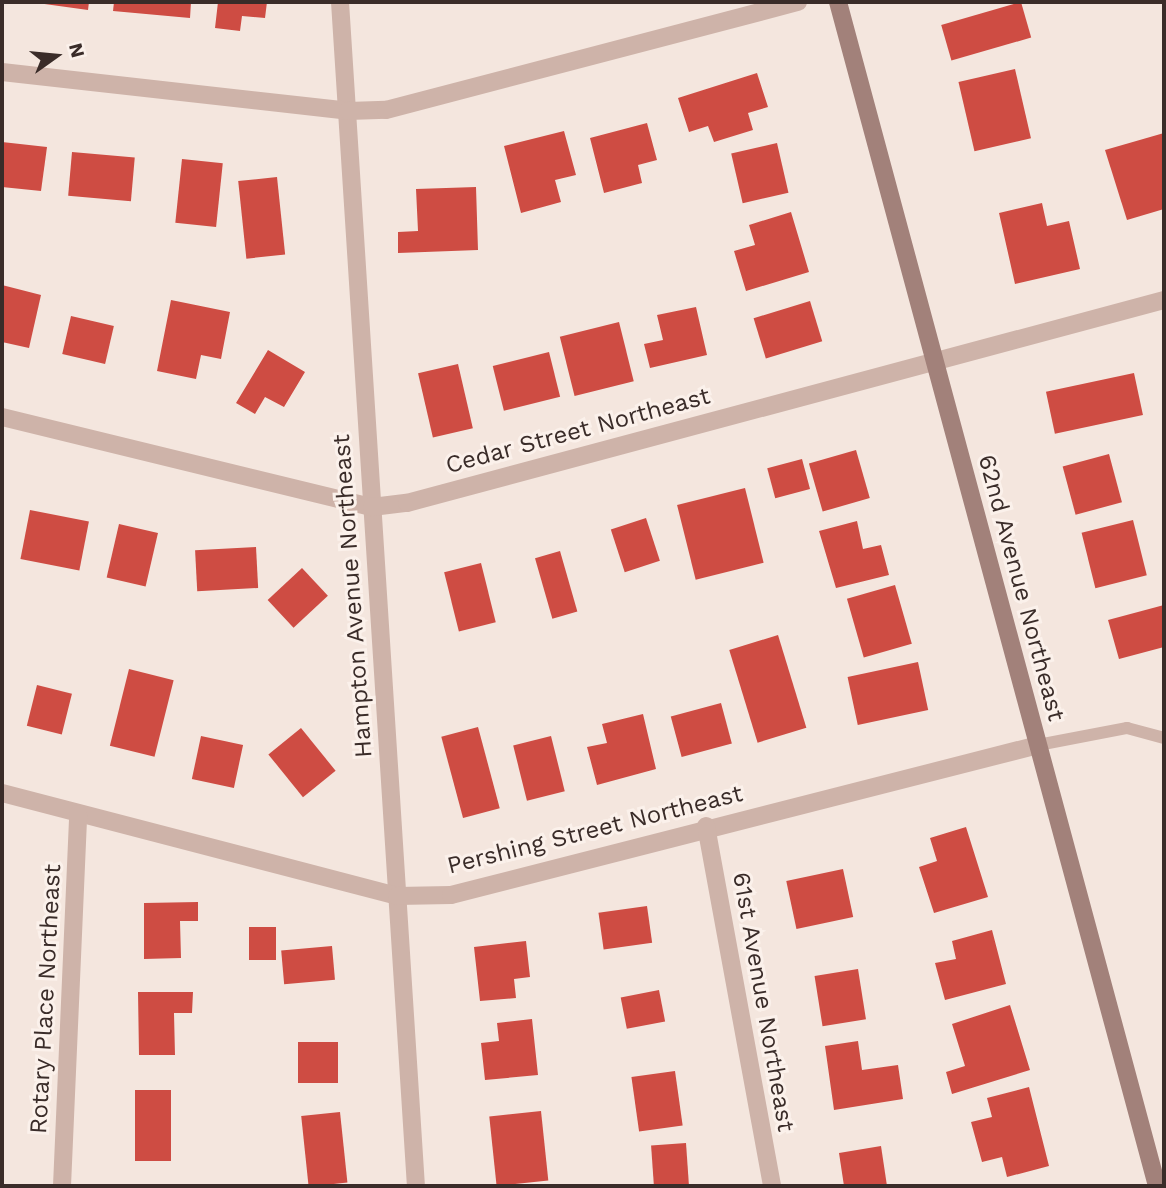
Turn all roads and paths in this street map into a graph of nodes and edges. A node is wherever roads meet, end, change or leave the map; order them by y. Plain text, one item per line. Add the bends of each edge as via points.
1 (340, 2) edge
2 (798, 2) edge
3 (838, 2) edge
4 (2, 72) edge
5 (348, 111) junction
6 (1164, 300) edge
7 (934, 360) junction
8 (2, 417) edge
9 (372, 507) junction
10 (1164, 738) edge
11 (1038, 745) junction
12 (2, 793) edge
13 (78, 814) junction
14 (706, 826) junction
15 (397, 896) junction
16 (62, 1186) edge
17 (416, 1186) edge
18 (772, 1186) edge
19 (1157, 1186) edge

1 - 5 street, Hampton Avenue Northeast
2 - 5 street via 386,110
3 - 7 street, 62nd Avenue Northeast
4 - 5 street
5 - 9 street, Hampton Avenue Northeast
6 - 7 street, Cedar Street Northeast
7 - 9 street, Cedar Street Northeast via 407,503
7 - 11 street, 62nd Avenue Northeast
8 - 9 street, Cedar Street Northeast
9 - 15 street, Hampton Avenue Northeast
10 - 11 lane via 1127,728
11 - 14 street, Pershing Street Northeast
11 - 19 street, 62nd Avenue Northeast
12 - 13 street, Pershing Street Northeast
13 - 15 street, Pershing Street Northeast
13 - 16 street, Rotary Place Northeast
14 - 15 street, Pershing Street Northeast via 451,895
14 - 18 street, 61st Avenue Northeast
15 - 17 street, Hampton Avenue Northeast

